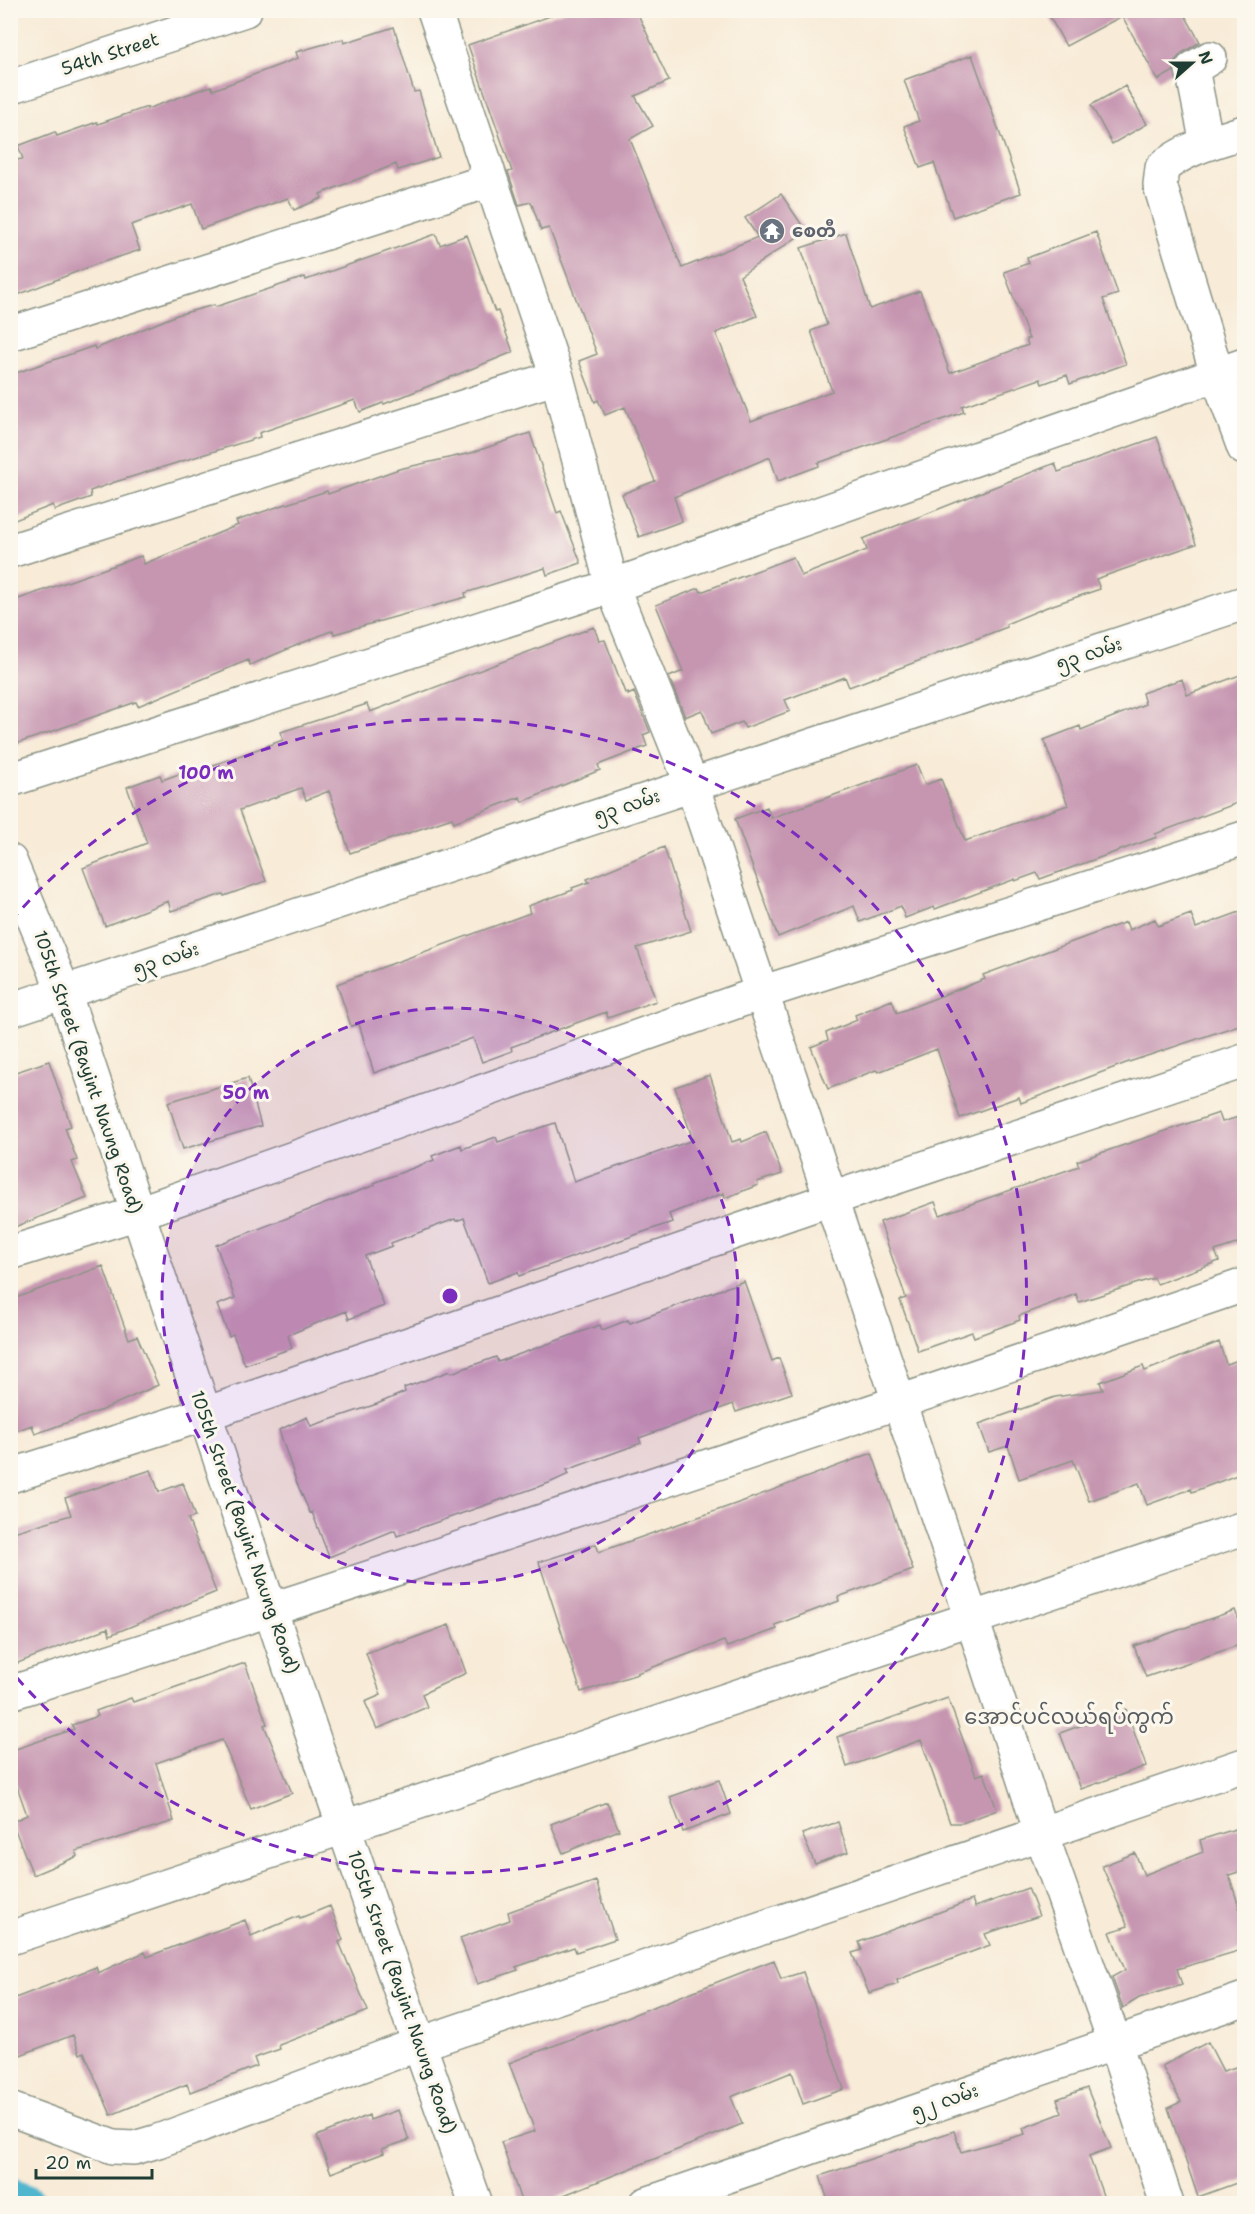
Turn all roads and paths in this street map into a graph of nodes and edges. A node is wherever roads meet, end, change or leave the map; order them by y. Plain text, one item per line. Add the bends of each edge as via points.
1 (244, 10) edge
2 (434, 10) edge
3 (1210, 58) dead end
4 (10, 87) edge
5 (1245, 132) edge
6 (1207, 144) junction
7 (491, 180) junction
8 (10, 334) edge
9 (1231, 369) edge
10 (557, 377) junction
11 (1245, 448) edge
12 (10, 551) edge
13 (612, 586) junction
14 (1245, 603) edge
15 (10, 780) edge
16 (692, 785) junction
17 (1245, 838) edge
18 (10, 861) edge
19 (64, 992) junction
20 (761, 993) junction
21 (10, 1010) edge
22 (1245, 1061) edge
23 (831, 1199) junction
24 (138, 1213) junction
25 (10, 1253) edge
26 (1245, 1285) edge
27 (899, 1403) junction
28 (205, 1413) junction
29 (10, 1476) edge
30 (1245, 1528) edge
31 (271, 1610) junction
32 (972, 1619) junction
33 (10, 1693) edge
34 (1245, 1765) edge
35 (345, 1828) junction
36 (1041, 1833) junction
37 (10, 1938) edge
38 (1245, 1999) edge
39 (1115, 2043) junction
40 (419, 2044) junction
41 (10, 2109) edge
42 (476, 2204) edge
43 (646, 2204) edge
44 (1167, 2204) edge

1 - 4 street, 54th Street
2 - 7 street
3 - 6 street via 1192,69
5 - 6 street
6 - 9 street via 1170,160 1162,168 1160,185
7 - 8 street
7 - 10 street
9 - 11 street
9 - 13 street
10 - 12 street
10 - 13 street
13 - 15 street
13 - 16 street
14 - 16 street, ၅၃ လမ်း
16 - 19 street, ၅၃ လမ်း
16 - 20 street
17 - 20 street
18 - 19 street, 105th Street (Bayint Naung Road)
19 - 21 street, ၅၃ လမ်း
19 - 24 street, 105th Street (Bayint Naung Road)
20 - 23 street
20 - 24 street
22 - 23 street
23 - 27 street
23 - 28 street
24 - 25 street
24 - 28 street, 105th Street (Bayint Naung Road)
26 - 27 street
27 - 31 street
27 - 32 street
28 - 29 street
28 - 31 street, 105th Street (Bayint Naung Road)
30 - 32 street
31 - 33 street
31 - 35 street, 105th Street (Bayint Naung Road)
32 - 35 street
32 - 36 street
34 - 36 street
35 - 37 street
35 - 40 street, 105th Street (Bayint Naung Road)
36 - 39 street
36 - 40 street
38 - 39 street, ၅၂ လမ်း
39 - 43 street, ၅၂ လမ်း
39 - 44 street
40 - 41 street via 134,2148 113,2147
40 - 42 street, 105th Street (Bayint Naung Road)

